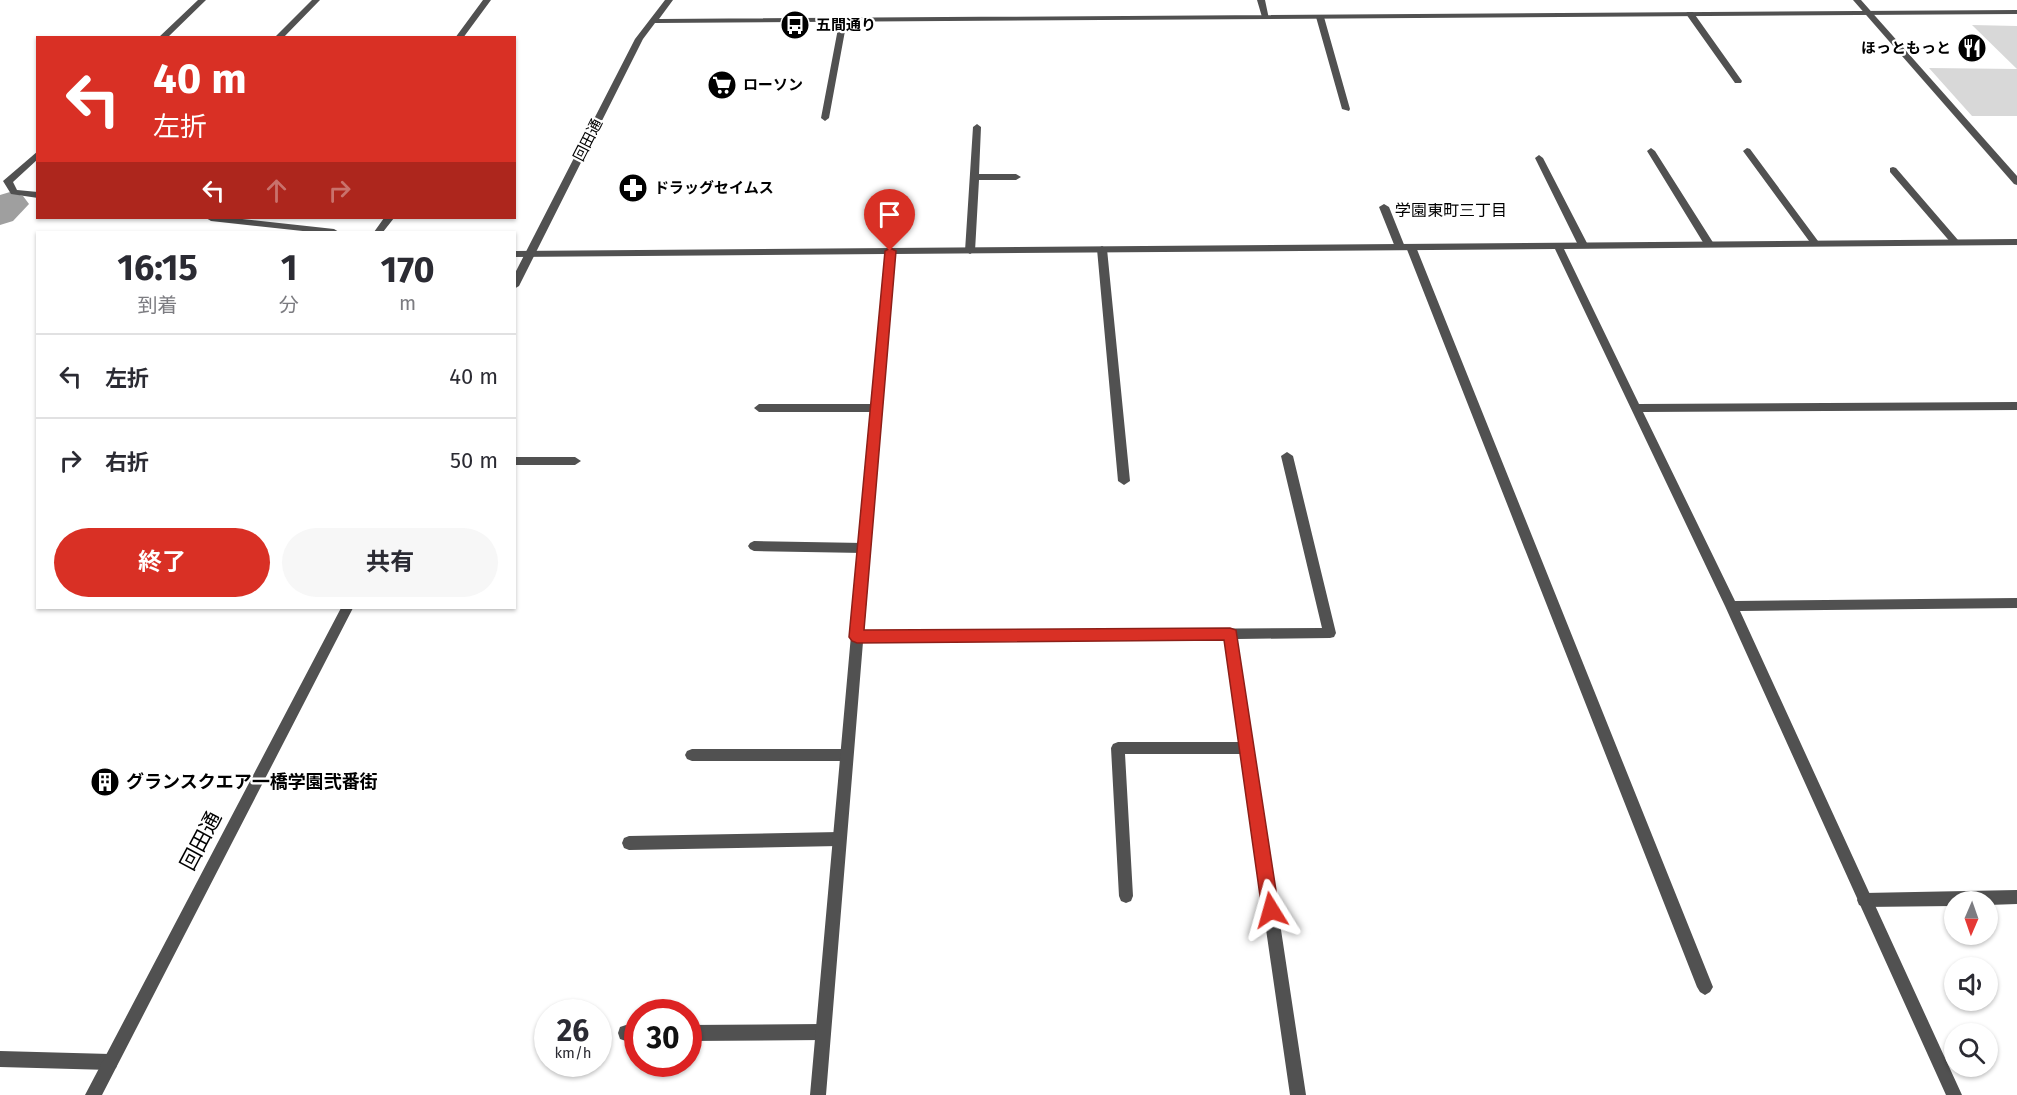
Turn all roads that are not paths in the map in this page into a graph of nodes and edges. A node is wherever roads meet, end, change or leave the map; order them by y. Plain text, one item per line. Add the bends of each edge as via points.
1 (201, 0) edge
2 (316, 0) edge
3 (487, 0) edge
4 (669, 0) edge
5 (1261, 0) edge
6 (1857, 0) edge
7 (2017, 12) edge
8 (1870, 13) junction
9 (1690, 14) junction
10 (1320, 16) junction
11 (1266, 17) junction
12 (843, 20) junction
13 (653, 21) junction
14 (164, 36) edge
15 (280, 36) edge
16 (460, 36) edge
17 (1738, 81) dead end
18 (1346, 108) dead end
19 (825, 118) dead end
20 (977, 127) dead end
21 (1651, 151) dead end
22 (1747, 151) dead end
23 (36, 156) edge
24 (1539, 158) dead end
25 (1893, 170) dead end
26 (974, 177) junction
27 (1016, 177) dead end
28 (4, 181) edge
29 (2017, 182) edge
30 (36, 195) edge
31 (1384, 207) dead end
32 (219, 219) edge
33 (308, 219) edge
34 (388, 219) edge
35 (300, 229) junction
36 (323, 231) edge
37 (379, 231) edge
38 (1955, 242) junction
39 (2017, 242) edge
40 (1815, 243) junction
41 (1709, 244) junction
42 (1583, 245) junction
43 (1558, 246) junction
44 (1406, 247) junction
45 (1102, 249) junction
46 (890, 251) junction
47 (970, 251) junction
48 (516, 254) edge
49 (531, 254) junction
50 (516, 282) edge
51 (2017, 405) edge
52 (759, 408) dead end
53 (876, 408) junction
54 (1636, 408) junction
55 (1287, 456) dead end
56 (516, 461) edge
57 (575, 461) dead end
58 (1124, 481) dead end
59 (754, 546) dead end
60 (864, 548) junction
61 (2017, 603) edge
62 (1731, 606) junction
63 (346, 609) edge
64 (1230, 634) junction
65 (857, 637) junction
66 (1247, 748) junction
67 (692, 754) dead end
68 (846, 755) junction
69 (839, 839) junction
70 (629, 843) dead end
71 (1126, 896) dead end
72 (2017, 897) edge
73 (1864, 900) junction
74 (1705, 987) dead end
75 (823, 1032) junction
76 (702, 1033) edge
77 (0, 1059) edge
78 (110, 1062) junction
79 (93, 1095) edge
80 (818, 1095) edge
81 (1298, 1095) edge
82 (1954, 1095) edge

1 - 14 street
2 - 15 street
3 - 16 street
4 - 13 street, 回田通
5 - 11 street
6 - 8 street
7 - 8 street
8 - 9 street
8 - 29 street
9 - 10 street
9 - 17 street
10 - 11 street
10 - 18 street
11 - 12 street
12 - 13 street
12 - 19 street
13 - 49 street, 回田通 via 639,39
20 - 26 street
21 - 41 street
22 - 40 street
23 - 28 street
24 - 42 street
25 - 38 street
26 - 27 street
26 - 47 street
28 - 30 street via 14,192
31 - 44 street
32 - 35 street
33 - 35 street
34 - 37 street
35 - 36 street
38 - 39 street
38 - 40 street
40 - 41 street
41 - 42 street
42 - 43 street
43 - 44 street
43 - 54 street
44 - 45 street
44 - 74 street
45 - 47 street
45 - 58 street
46 - 47 street
46 - 49 street
46 - 53 street
48 - 49 street
49 - 50 street, 回田通
51 - 54 street
52 - 53 street
53 - 60 street
54 - 62 street
55 - 64 street via 1330,633
56 - 57 street
59 - 60 street
60 - 65 street
61 - 62 street
62 - 73 street
63 - 78 street, 回田通
64 - 65 street
64 - 66 street
65 - 68 street
66 - 71 street via 1118,748
66 - 81 street
67 - 68 street
68 - 69 street
69 - 70 street
69 - 75 street
72 - 73 street
73 - 82 street
75 - 76 street
75 - 80 street
77 - 78 street
78 - 79 street, 回田通

